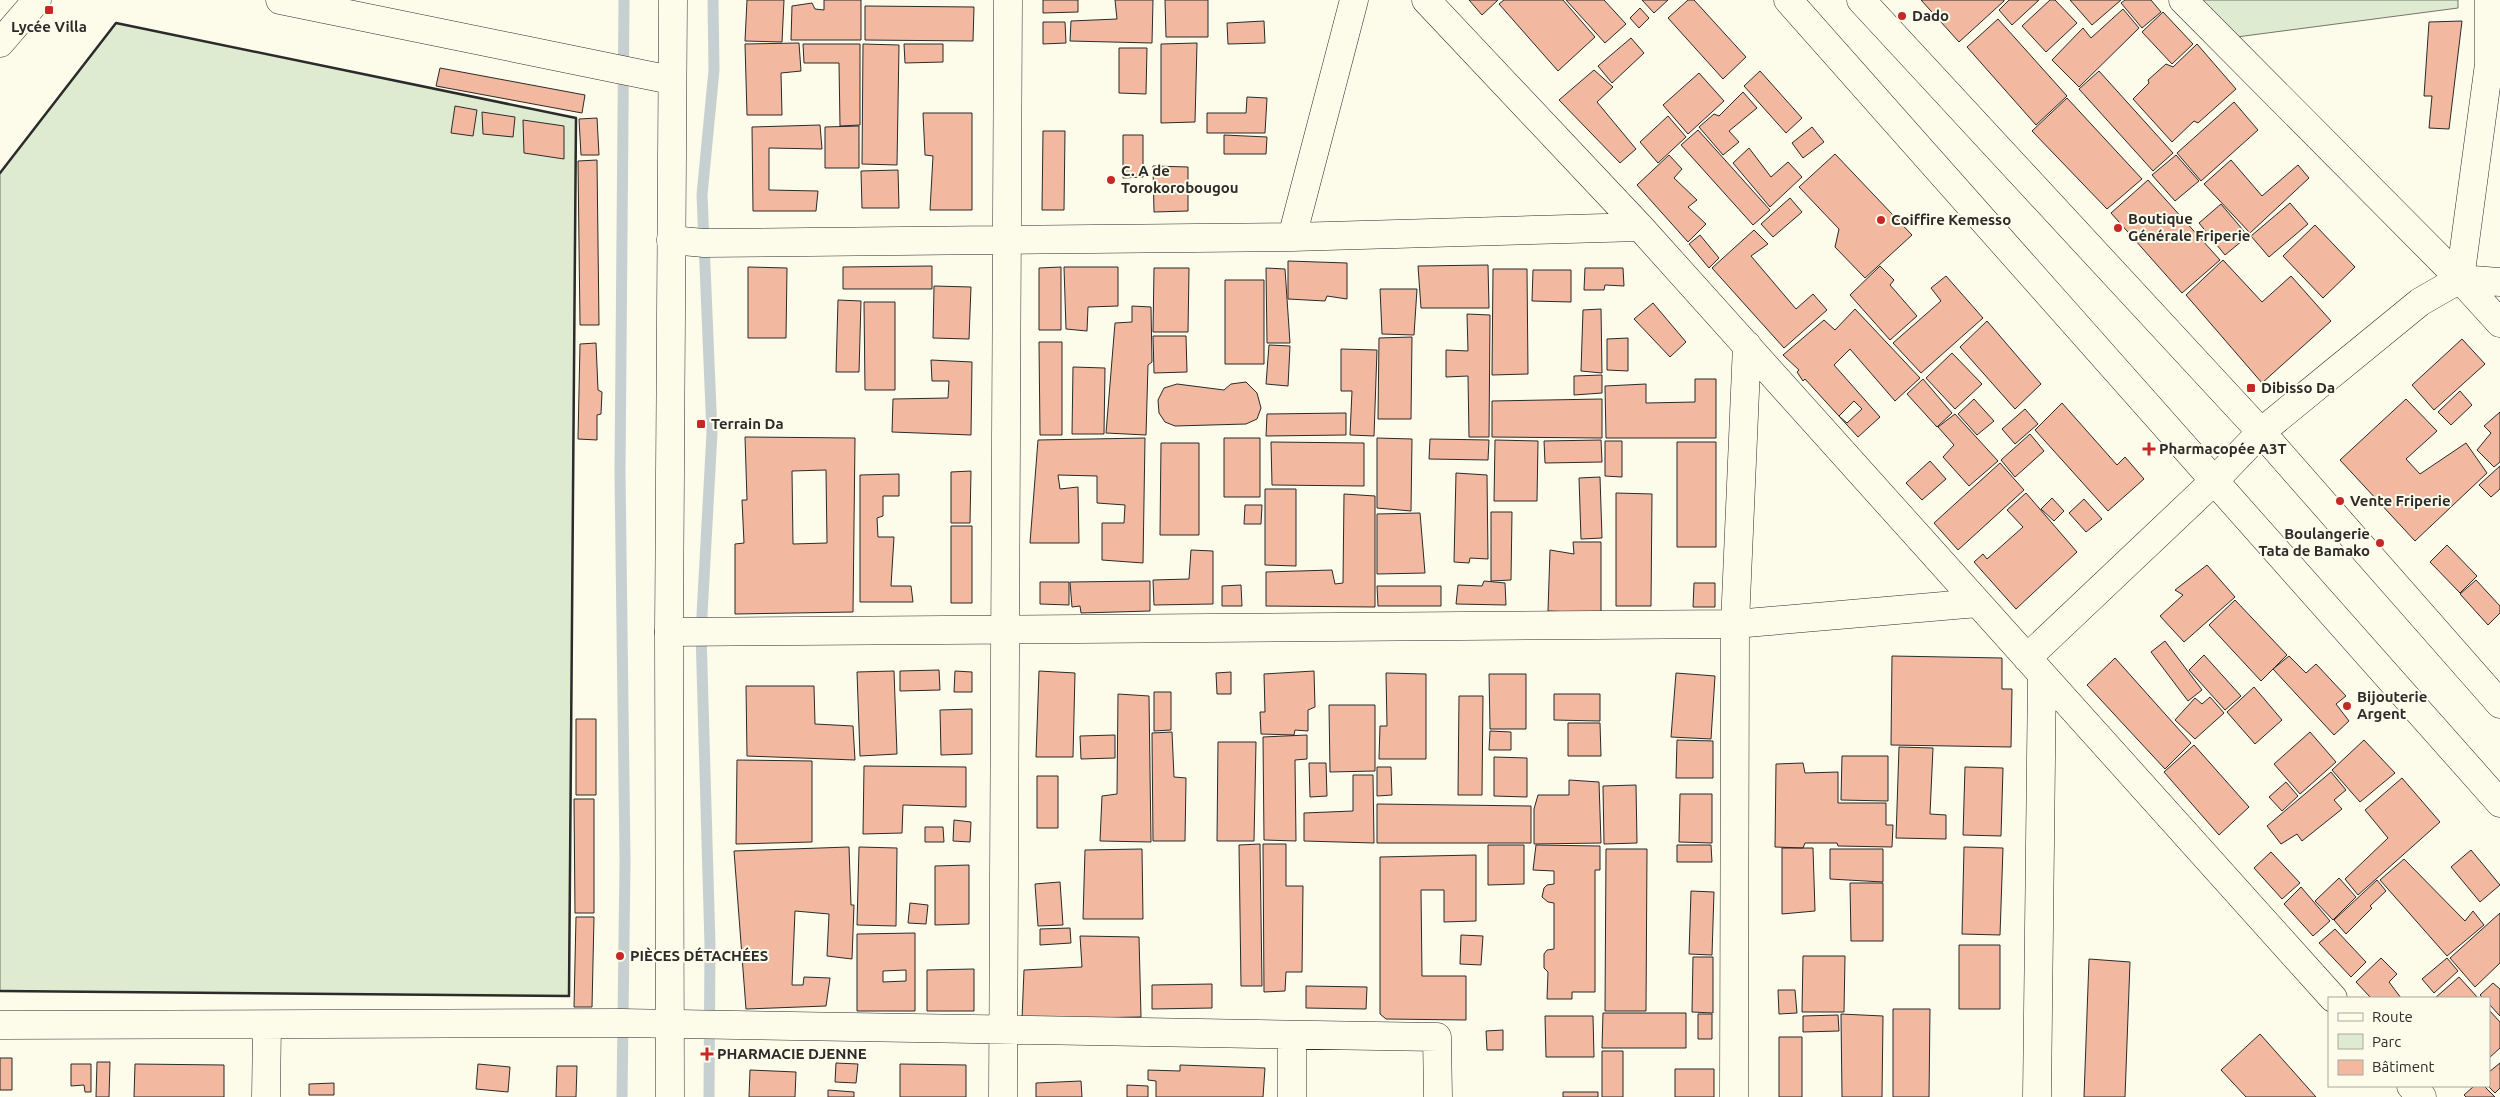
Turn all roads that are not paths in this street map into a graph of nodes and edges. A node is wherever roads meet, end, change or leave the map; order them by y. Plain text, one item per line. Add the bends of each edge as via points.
1 (37, 0) edge
2 (280, 0) edge
3 (672, 0) edge
4 (1008, 0) edge
5 (1354, 0) edge
6 (1426, 0) edge
7 (1788, 0) edge
8 (1861, 0) edge
9 (2182, 0) edge
10 (2489, 0) edge
11 (0, 43) edge
12 (2494, 64) edge
13 (671, 80) junction
14 (1640, 227) junction
15 (1292, 237) junction
16 (1006, 238) junction
17 (671, 240) junction
18 (2460, 279) junction
19 (2500, 282) edge
20 (2500, 323) edge
21 (1747, 345) junction
22 (2261, 432) junction
23 (2215, 480) junction
24 (1978, 603) junction
25 (1735, 624) junction
26 (1005, 629) junction
27 (669, 632) junction
28 (2035, 666) junction
29 (2500, 704) edge
30 (2500, 803) edge
31 (2332, 997) edge
32 (670, 1024) junction
33 (0, 1025) edge
34 (267, 1025) junction
35 (1003, 1031) junction
36 (1292, 1034) junction
37 (2413, 1087) edge
38 (266, 1097) edge
39 (670, 1097) edge
40 (1003, 1097) edge
41 (1292, 1097) edge
42 (1438, 1097) edge
43 (1734, 1097) edge
44 (2037, 1097) edge
45 (2422, 1097) edge

1 - 11 street
2 - 13 street
3 - 13 street
4 - 16 street
5 - 15 street
6 - 14 street
7 - 23 street
8 - 22 street
9 - 18 street
10 - 12 street
12 - 18 street
13 - 17 street
14 - 15 street
14 - 21 street
15 - 16 street
16 - 17 street via 704,243
16 - 26 street
17 - 27 street
18 - 19 street
18 - 20 street
18 - 22 street via 2420,302
21 - 24 street
21 - 25 street
22 - 23 street
22 - 29 street
23 - 28 street
23 - 30 street
24 - 25 street
24 - 28 street
25 - 26 street
25 - 43 street
26 - 27 street
26 - 35 street
27 - 32 street
28 - 31 street
28 - 44 street
32 - 34 street
32 - 35 street
32 - 39 street
33 - 34 street
34 - 38 street
35 - 36 street
35 - 40 street
36 - 41 street
36 - 42 street via 1437,1037
37 - 45 street

